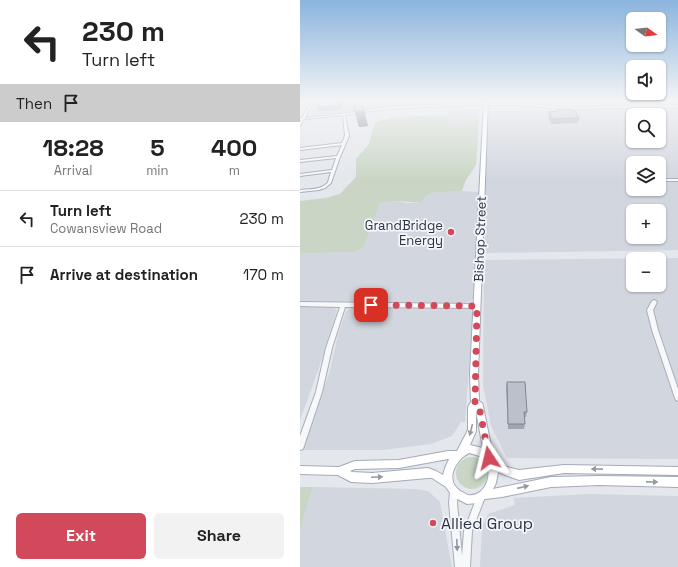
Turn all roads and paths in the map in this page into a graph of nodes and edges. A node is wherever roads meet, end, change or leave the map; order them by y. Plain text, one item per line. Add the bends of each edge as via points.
1 (346, 126) edge
2 (485, 126) edge
3 (344, 144) junction
4 (300, 149) edge
5 (338, 157) junction
6 (300, 161) edge
7 (333, 171) junction
8 (300, 175) edge
9 (666, 180) edge
10 (678, 180) edge
11 (300, 191) edge
12 (654, 302) dead end
13 (300, 304) edge
14 (343, 305) junction
15 (477, 306) junction
16 (678, 398) edge
17 (475, 403) junction
18 (300, 446) edge
19 (459, 454) junction
20 (490, 460) junction
21 (300, 470) edge
22 (339, 471) junction
23 (678, 471) edge
24 (678, 482) edge
25 (452, 488) junction
26 (483, 496) junction
27 (459, 567) edge
28 (466, 567) edge

1 - 3 street via 347,136
2 - 15 main road, Bishop Street
3 - 4 street
3 - 5 street
5 - 6 street
5 - 7 street
7 - 8 street
7 - 11 street via 326,186
9 - 10 street
12 - 16 street via 650,310
13 - 14 street
14 - 15 street
14 - 18 street via 329,348 319,392
15 - 17 main road, Bishop Street
17 -> 19 main road, Bishop Street via 472,407 471,433
17 - 20 main road, Bishop Street via 479,406
19 - 20 main road via 469,449 477,449 484,452
19 - 22 main road via 399,464 355,465
19 - 25 main road via 449,469
23 -> 20 main road via 564,469 519,475 505,471
20 - 26 main road via 494,471 493,479
21 - 22 main road
22 -> 25 main road via 351,477 372,478 428,472
26 -> 24 main road via 551,482
25 - 26 main road via 462,498 471,500
25 -> 27 street
26 - 28 street via 468,532

